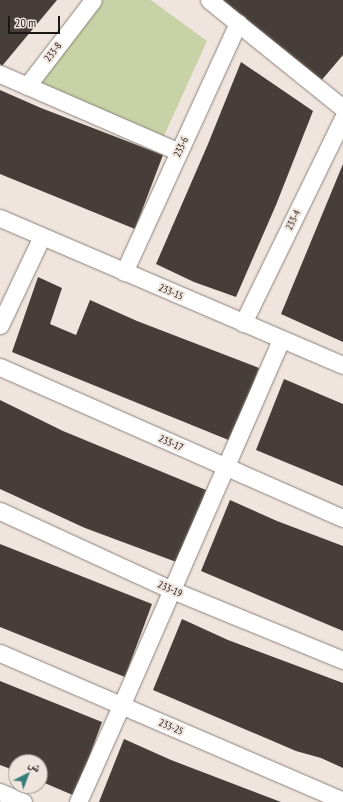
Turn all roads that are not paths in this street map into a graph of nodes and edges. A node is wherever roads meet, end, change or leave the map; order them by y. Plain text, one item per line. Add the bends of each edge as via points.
1 (93, 0) edge
2 (209, 0) edge
3 (238, 23) junction
4 (0, 74) edge
5 (27, 86) junction
6 (343, 108) edge
7 (343, 118) edge
8 (179, 152) junction
9 (0, 218) edge
10 (42, 236) junction
11 (124, 272) junction
12 (243, 323) junction
13 (0, 325) edge
14 (281, 339) junction
15 (343, 366) edge
16 (0, 367) edge
17 (225, 467) junction
18 (0, 511) edge
19 (343, 518) edge
20 (172, 590) junction
21 (0, 652) edge
22 (343, 660) edge
23 (121, 706) junction
24 (0, 792) edge
25 (343, 801) edge
26 (23, 802) edge
27 (78, 802) edge

1 - 5 street, 233-8
2 - 3 street
3 - 6 street
3 - 8 street, 233-6
4 - 5 street
5 - 8 street
7 - 12 street, 233-4
8 - 11 street, 233-6
9 - 10 street, 233-15
10 - 11 street, 233-15
10 - 13 street
11 - 12 street, 233-15
12 - 14 street, 233-15
14 - 15 street, 233-15
14 - 17 street
16 - 17 street, 233-17
17 - 19 street, 233-17
17 - 20 street
18 - 20 street, 233-19
20 - 22 street, 233-19
20 - 23 street
21 - 23 street, 233-25
23 - 25 street, 233-25
23 - 27 street
24 - 26 street

